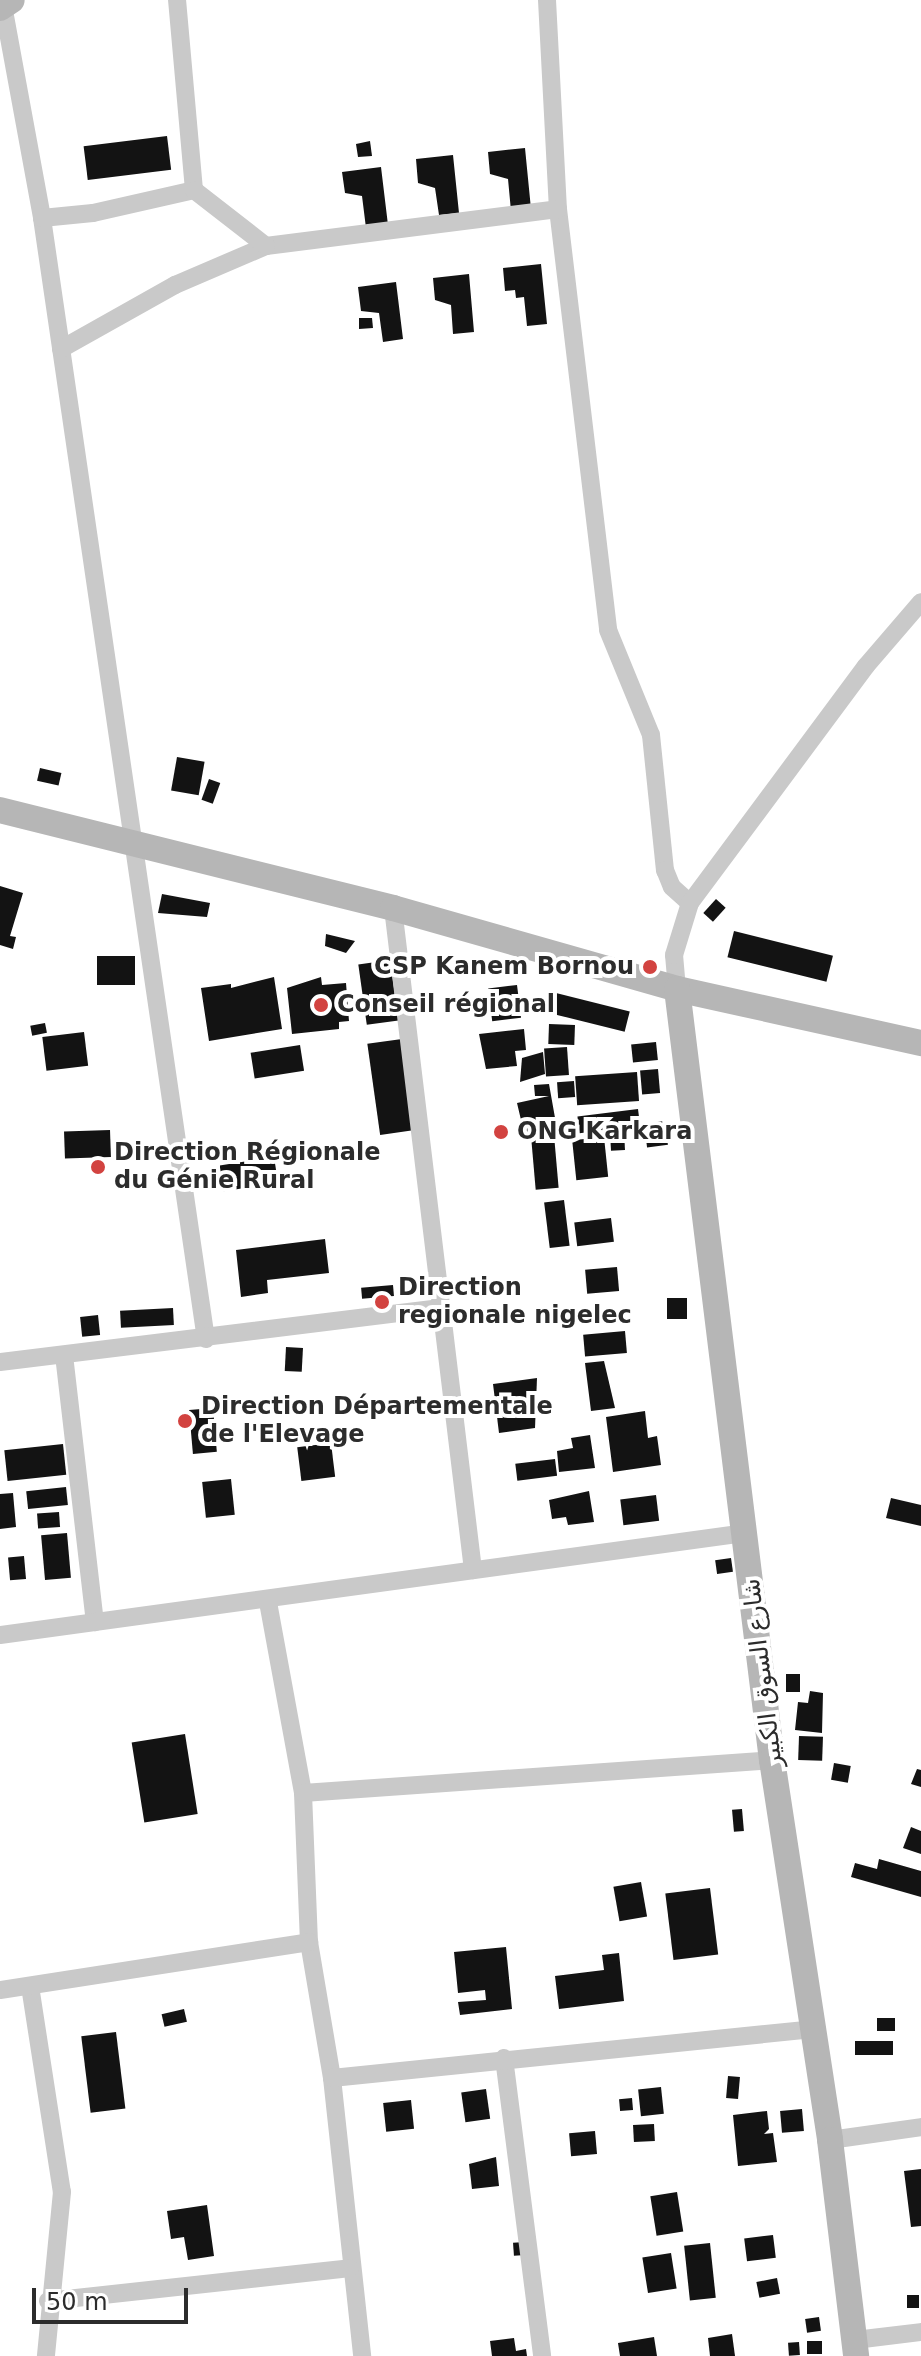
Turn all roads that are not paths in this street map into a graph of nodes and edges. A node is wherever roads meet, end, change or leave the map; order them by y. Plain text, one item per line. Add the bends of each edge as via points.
1 (177, 0) edge
2 (547, 0) edge
3 (5, 4) edge
4 (194, 190) junction
5 (558, 209) junction
6 (42, 218) junction
7 (266, 246) junction
8 (61, 349) junction
9 (921, 602) edge
10 (0, 810) edge
11 (129, 840) junction
12 (690, 903) junction
13 (393, 908) junction
14 (677, 989) junction
15 (921, 1043) edge
16 (439, 1308) junction
17 (206, 1339) junction
18 (64, 1355) junction
19 (0, 1362) edge
20 (746, 1533) junction
21 (473, 1570) junction
22 (268, 1602) junction
23 (95, 1622) junction
24 (0, 1635) edge
25 (772, 1760) junction
26 (303, 1793) junction
27 (309, 1942) junction
28 (30, 1986) junction
29 (0, 1990) edge
30 (811, 2029) junction
31 (504, 2058) junction
32 (332, 2078) junction
33 (921, 2127) edge
34 (830, 2140) junction
35 (350, 2268) junction
36 (48, 2301) junction
37 (921, 2332) edge
38 (855, 2348) edge
39 (46, 2356) edge
40 (362, 2356) edge
41 (542, 2356) edge

1 - 4 street
2 - 5 street
3 - 6 street
4 - 6 street via 93,213
4 - 7 street
5 - 7 street
5 - 12 street via 608,630 651,735 665,870 672,887
6 - 8 street
7 - 8 street via 175,285
8 - 11 street
9 - 12 street via 866,666
10 - 11 street
11 - 13 street
11 - 17 street
12 - 14 street via 674,955
13 - 14 street
13 - 16 street
14 - 15 street
14 - 20 street, شارع السوق الكبير
16 - 17 street
16 - 21 street
17 - 18 street
18 - 19 street
18 - 23 street
20 - 21 street
20 - 25 street, شارع السوق الكبير
21 - 22 street
22 - 23 street
22 - 26 street
23 - 24 street
25 - 26 street
25 - 30 street, شارع السوق الكبير
26 - 27 street
27 - 28 street
27 - 32 street
28 - 29 street
28 - 36 street via 62,2192
30 - 31 street
30 - 34 street, شارع السوق الكبير
31 - 32 street
31 - 41 street
32 - 35 street
33 - 34 street
34 - 38 street, شارع السوق الكبير
35 - 36 street
35 - 40 street
36 - 39 street
37 - 38 street

